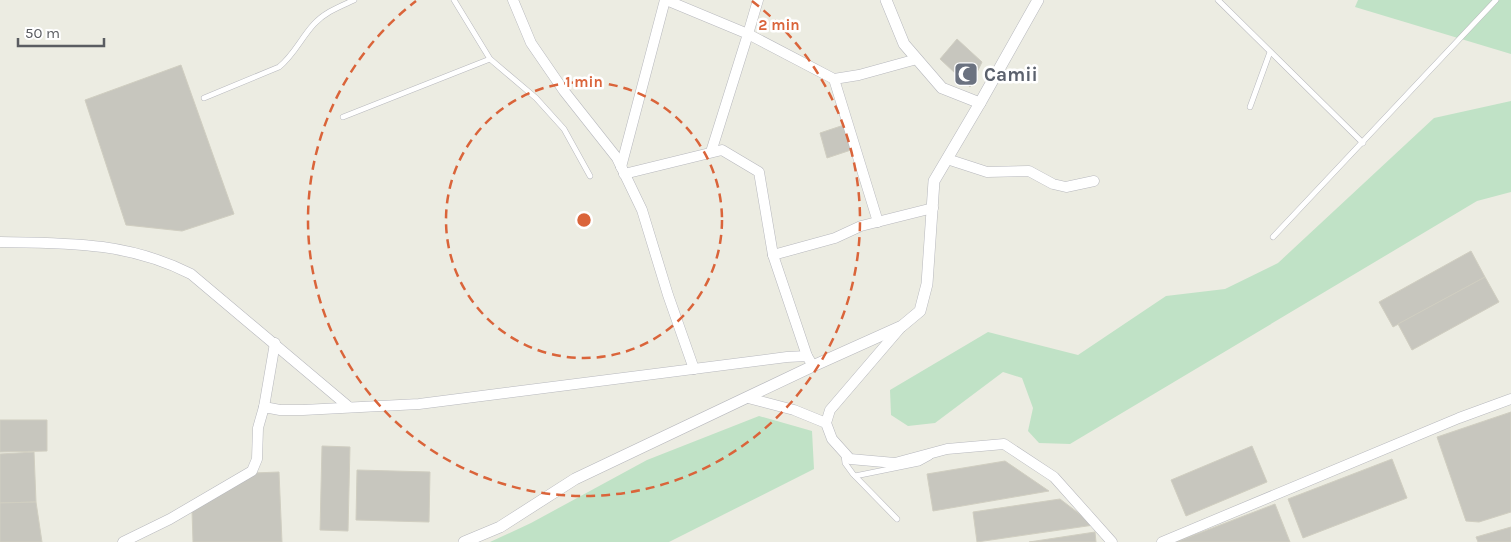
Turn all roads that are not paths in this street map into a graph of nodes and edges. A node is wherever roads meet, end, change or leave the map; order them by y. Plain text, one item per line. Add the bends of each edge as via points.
1 (354, 0) edge
2 (454, 0) edge
3 (513, 0) edge
4 (666, 0) edge
5 (758, 0) edge
6 (886, 0) edge
7 (1038, 0) edge
8 (1218, 0) edge
9 (1496, 0) edge
10 (748, 34) junction
11 (1270, 52) junction
12 (490, 59) junction
13 (916, 59) junction
14 (834, 79) junction
15 (204, 98) dead end
16 (980, 103) junction
17 (1250, 107) dead end
18 (343, 117) dead end
19 (1363, 143) junction
20 (711, 152) junction
21 (948, 159) junction
22 (623, 170) junction
23 (590, 176) dead end
24 (1094, 182) dead end
25 (932, 208) junction
26 (878, 222) junction
27 (1273, 236) dead end
28 (0, 242) edge
29 (773, 255) junction
30 (902, 326) junction
31 (274, 343) junction
32 (810, 361) junction
33 (694, 369) junction
34 (748, 398) junction
35 (1511, 399) edge
36 (264, 407) junction
37 (349, 407) junction
38 (826, 422) junction
39 (947, 449) junction
40 (844, 451) junction
41 (855, 476) junction
42 (897, 519) dead end
43 (124, 542) edge
44 (464, 542) edge
45 (1112, 542) edge
46 (1162, 542) edge

1 - 15 lane via 321,18 279,67
2 - 12 lane
3 - 22 street via 531,43
4 - 10 street
4 - 22 street
5 - 10 street
6 - 13 street via 904,44
7 - 16 street
8 - 11 lane
9 - 19 lane
10 - 14 street
10 - 20 street
11 - 17 lane
11 - 19 lane
12 - 18 lane
12 - 23 lane via 536,98 564,129
13 - 14 street
13 - 16 street via 942,88
14 - 26 street
16 - 21 street
19 - 27 lane
20 - 22 street
20 - 29 street via 722,150 759,172
21 - 24 street via 987,172 1029,171 1066,187
21 - 25 street via 934,181
22 - 33 street via 642,210
25 - 26 street
25 - 30 street via 927,284 920,310
26 - 29 street
28 - 31 street via 112,247 148,256 191,274
29 - 32 street
30 - 32 street
30 - 38 street via 830,410
31 - 36 street
31 - 37 street
32 - 33 street via 787,357
32 - 34 street
33 - 37 street via 419,404
34 - 38 street
34 - 44 street via 575,478 500,527
35 - 46 street
36 - 37 street via 280,410
36 - 43 street via 258,428 257,459 252,471
38 - 40 street via 832,439
39 - 40 street via 895,463 850,459
39 - 41 lane via 919,463
39 - 45 street via 1004,444 1054,477
40 - 41 lane via 845,463
41 - 42 lane

